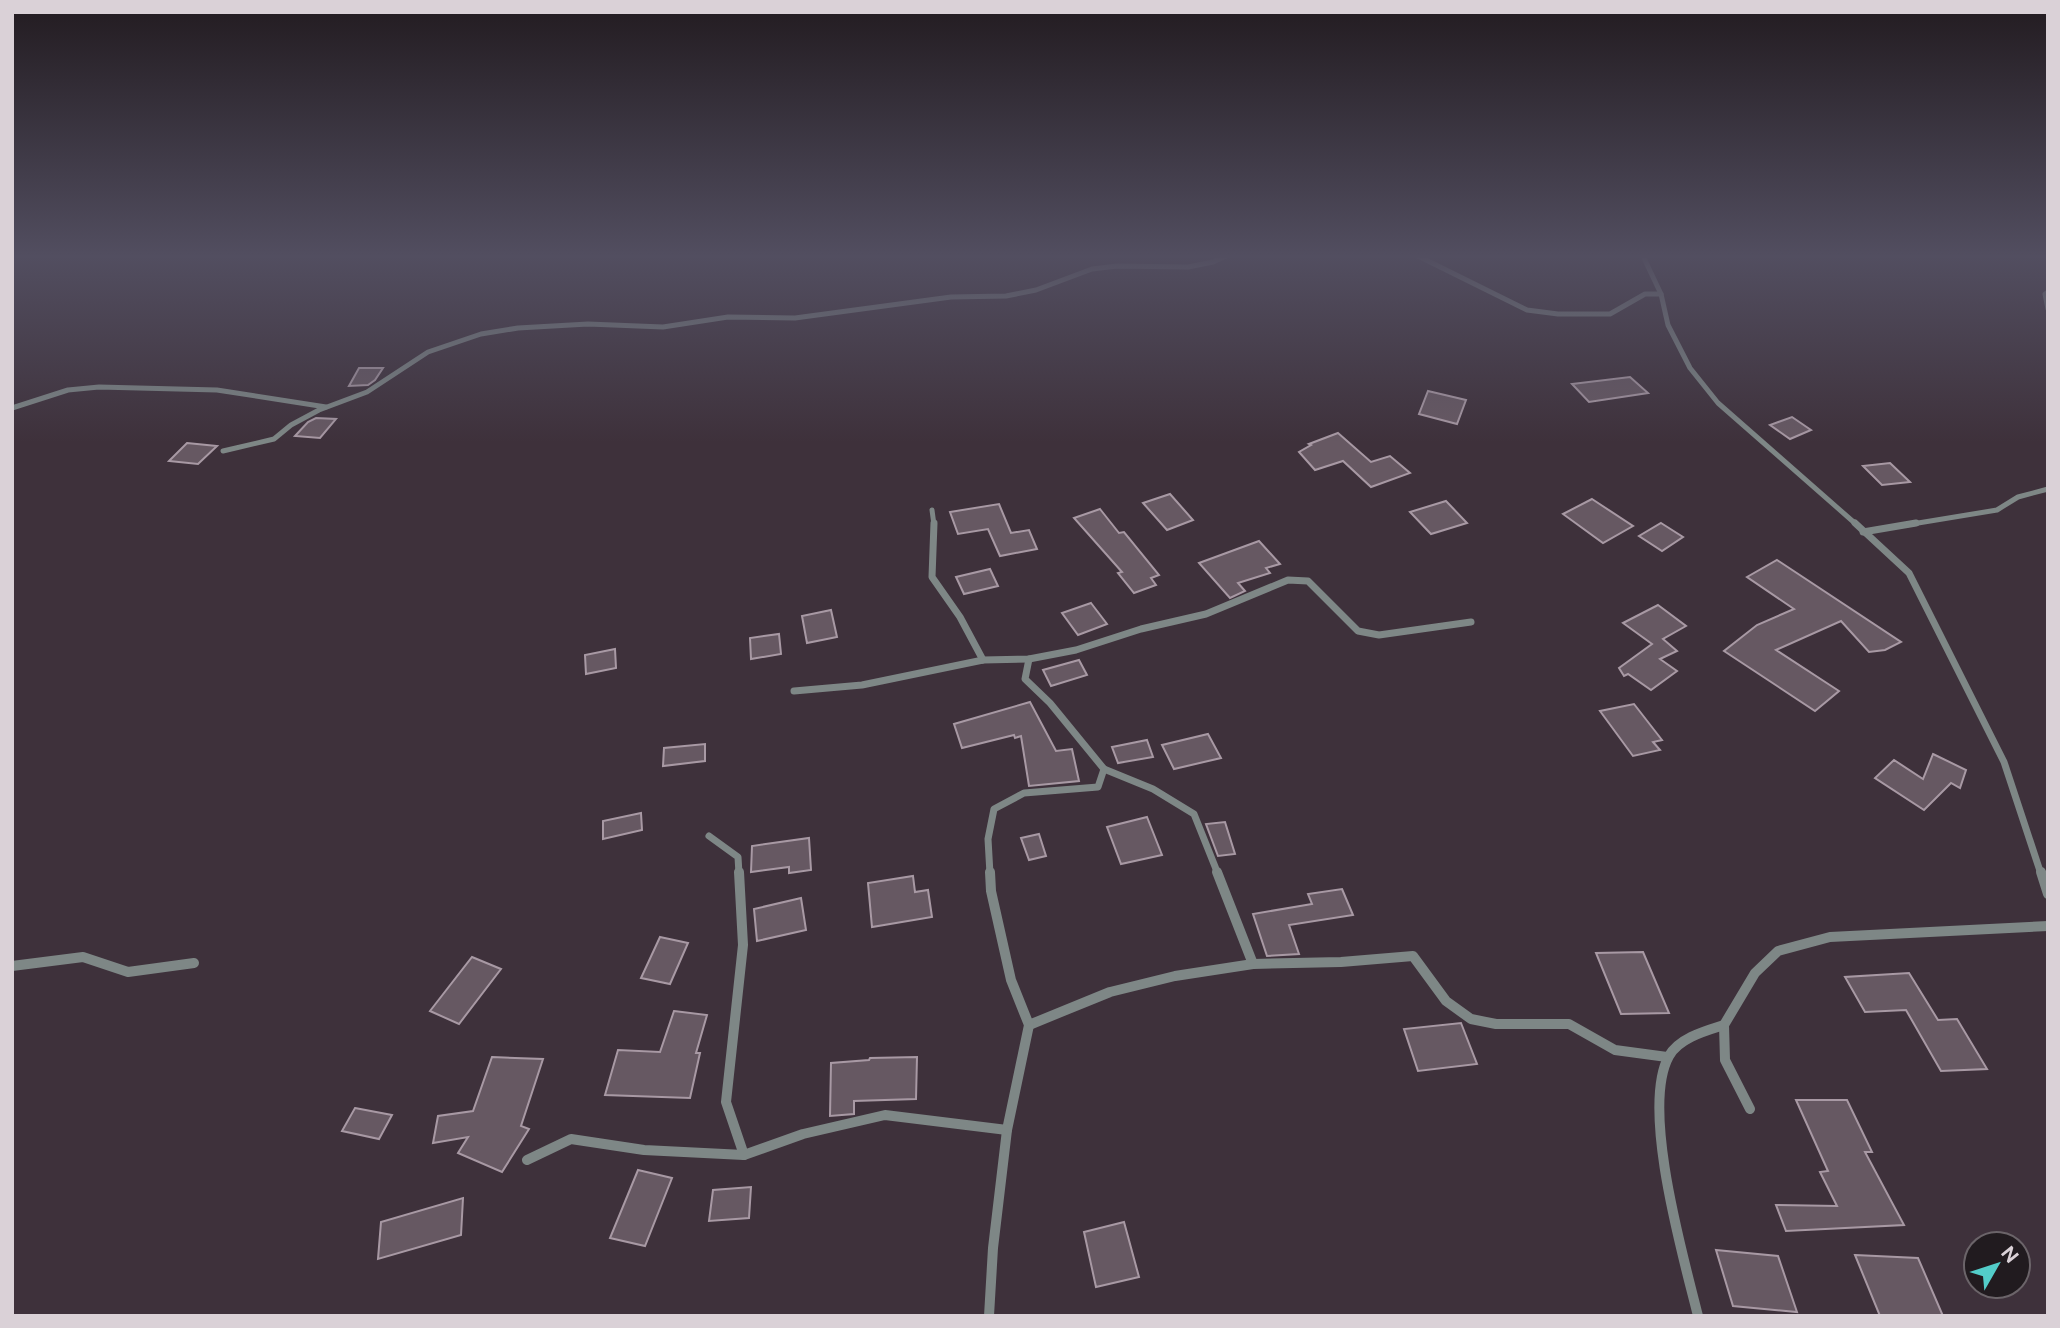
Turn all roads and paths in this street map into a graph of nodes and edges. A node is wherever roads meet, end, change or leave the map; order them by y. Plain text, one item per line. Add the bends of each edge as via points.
1 (722, 318) edge
2 (1666, 318) edge
3 (327, 407) junction
4 (12, 408) edge
5 (223, 451) dead end
6 (2048, 489) edge
7 (932, 510) dead end
8 (1863, 532) junction
9 (1471, 622) dead end
10 (1029, 659) junction
11 (982, 660) junction
12 (794, 691) dead end
13 (1104, 769) junction
14 (709, 836) dead end
15 (2048, 894) edge
16 (2048, 926) edge
17 (194, 963) dead end
18 (1253, 964) junction
19 (12, 966) edge
20 (1029, 1025) junction
21 (1724, 1025) junction
22 (1667, 1057) junction
23 (1750, 1109) dead end
24 (1007, 1130) junction
25 (744, 1156) junction
26 (527, 1160) dead end
27 (989, 1316) edge
28 (1698, 1316) edge

1 - 3 street via 663,327 587,324 481,334 428,352 367,392
2 - 8 street via 1690,368 1718,403
3 - 4 street via 217,390 99,387 68,390
3 - 5 street via 274,439
6 - 8 street via 2018,496 1997,510
7 - 11 street via 936,533 932,577
8 - 15 street via 1909,573 1940,632 2004,762
9 - 10 street via 1379,635 1357,632 1308,581 1288,580 1206,614
10 - 11 street
10 - 13 street via 1025,679
11 - 12 street via 862,685
13 - 18 street via 1153,789 1194,814
13 - 20 street via 1098,787 1024,793 994,809 988,839 991,891 1011,980
14 - 25 street via 738,857 743,945 726,1102
16 - 21 street via 1830,937 1778,950 1755,973
17 - 19 street via 128,972 83,957
18 - 20 street via 1110,992
18 - 22 street via 1413,956 1461,1016 1493,1024 1564,1023 1589,1031 1609,1047
20 - 24 street
21 - 22 street via 1691,1035
21 - 23 street via 1725,1060
22 - 28 street via 1658,1100 1671,1204
24 - 25 street via 885,1115 803,1133
24 - 27 street
25 - 26 street via 643,1150 571,1139

